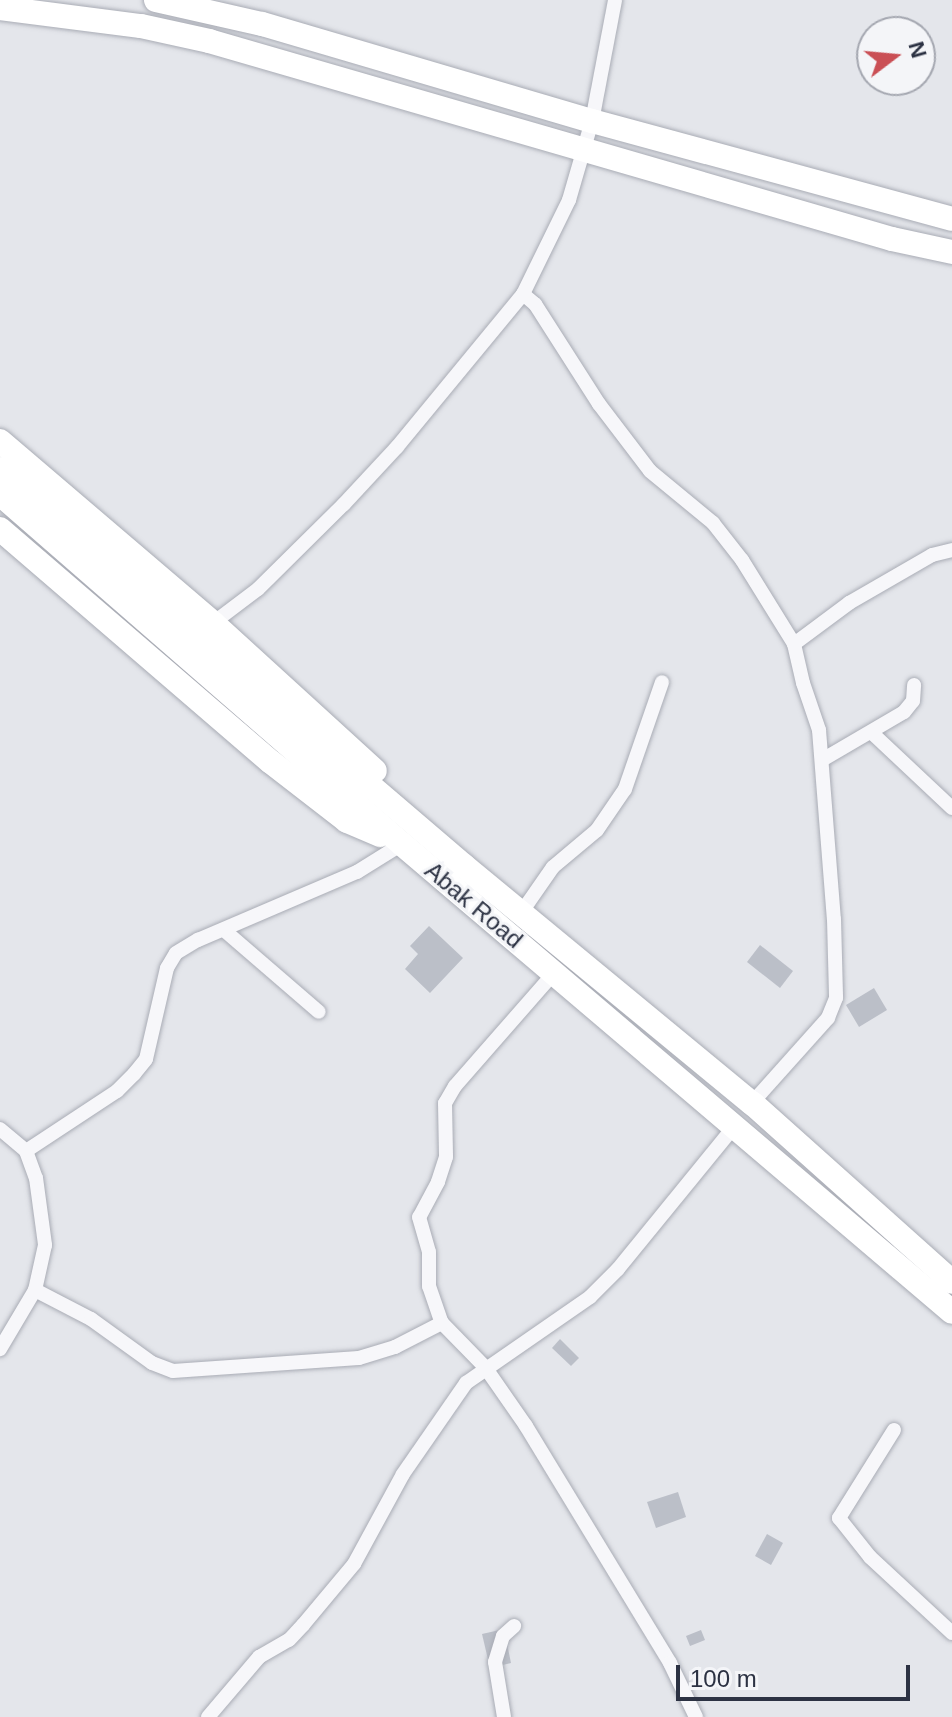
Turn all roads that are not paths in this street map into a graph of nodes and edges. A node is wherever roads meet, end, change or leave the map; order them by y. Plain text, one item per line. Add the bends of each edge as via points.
1 (156, 0) edge
2 (615, 0) edge
3 (0, 8) edge
4 (243, 10) edge
5 (592, 121) junction
6 (585, 148) junction
7 (952, 219) edge
8 (952, 252) edge
9 (523, 294) junction
10 (0, 441) edge
11 (0, 469) edge
12 (0, 494) edge
13 (0, 529) edge
14 (952, 550) edge
15 (213, 623) junction
16 (794, 644) junction
17 (662, 682) dead end
18 (914, 685) dead end
19 (871, 732) junction
20 (822, 760) junction
21 (952, 808) edge
22 (402, 844) junction
23 (464, 866) junction
24 (521, 913) junction
25 (224, 930) junction
26 (554, 973) junction
27 (319, 1012) dead end
28 (752, 1103) junction
29 (734, 1127) junction
30 (0, 1129) edge
31 (26, 1151) junction
32 (952, 1282) edge
33 (35, 1290) junction
34 (952, 1312) edge
35 (442, 1323) junction
36 (0, 1349) edge
37 (485, 1367) junction
38 (894, 1430) dead end
39 (514, 1626) dead end
40 (952, 1633) edge
41 (208, 1717) edge
42 (504, 1717) edge
43 (696, 1717) edge

1 - 4 highway
2 - 5 street
3 - 6 highway via 141,26 209,41
4 - 5 highway
5 - 6 street
5 - 7 highway
6 - 8 highway
6 - 9 street via 569,200
9 - 15 street via 344,504 258,589
9 - 16 street via 650,471 713,523 742,560
10 - 15 highway
11 - 23 highway, Abak Road
12 - 22 highway, Abak Road
13 - 22 highway via 271,762 347,821
14 - 16 street via 932,555 849,603
15 - 23 highway via 382,778
16 - 20 street via 819,730
17 - 24 street via 625,789 597,830 553,867
18 - 19 street via 913,701 904,712
19 - 20 street
19 - 21 street
20 - 28 street via 836,998 828,1018
22 - 25 street via 357,872
22 - 26 highway, Abak Road
23 - 24 highway, Abak Road
24 - 28 highway, Abak Road
25 - 27 street
25 - 31 street via 176,953 167,968 146,1059 134,1074
26 - 29 highway, Abak Road
26 - 35 street via 445,1103 446,1157 419,1217 429,1252 431,1295
28 - 32 highway, Abak Road
29 - 34 highway, Abak Road
29 - 37 street via 590,1297
30 - 31 street
31 - 33 street via 36,1178 45,1245
33 - 35 street via 173,1371 359,1358
33 - 36 street
35 - 37 street
37 - 41 street via 466,1383 403,1474 354,1564 289,1640 259,1657
37 - 43 street via 670,1663
38 - 40 street via 839,1518 870,1557
39 - 42 street via 503,1636 495,1662

